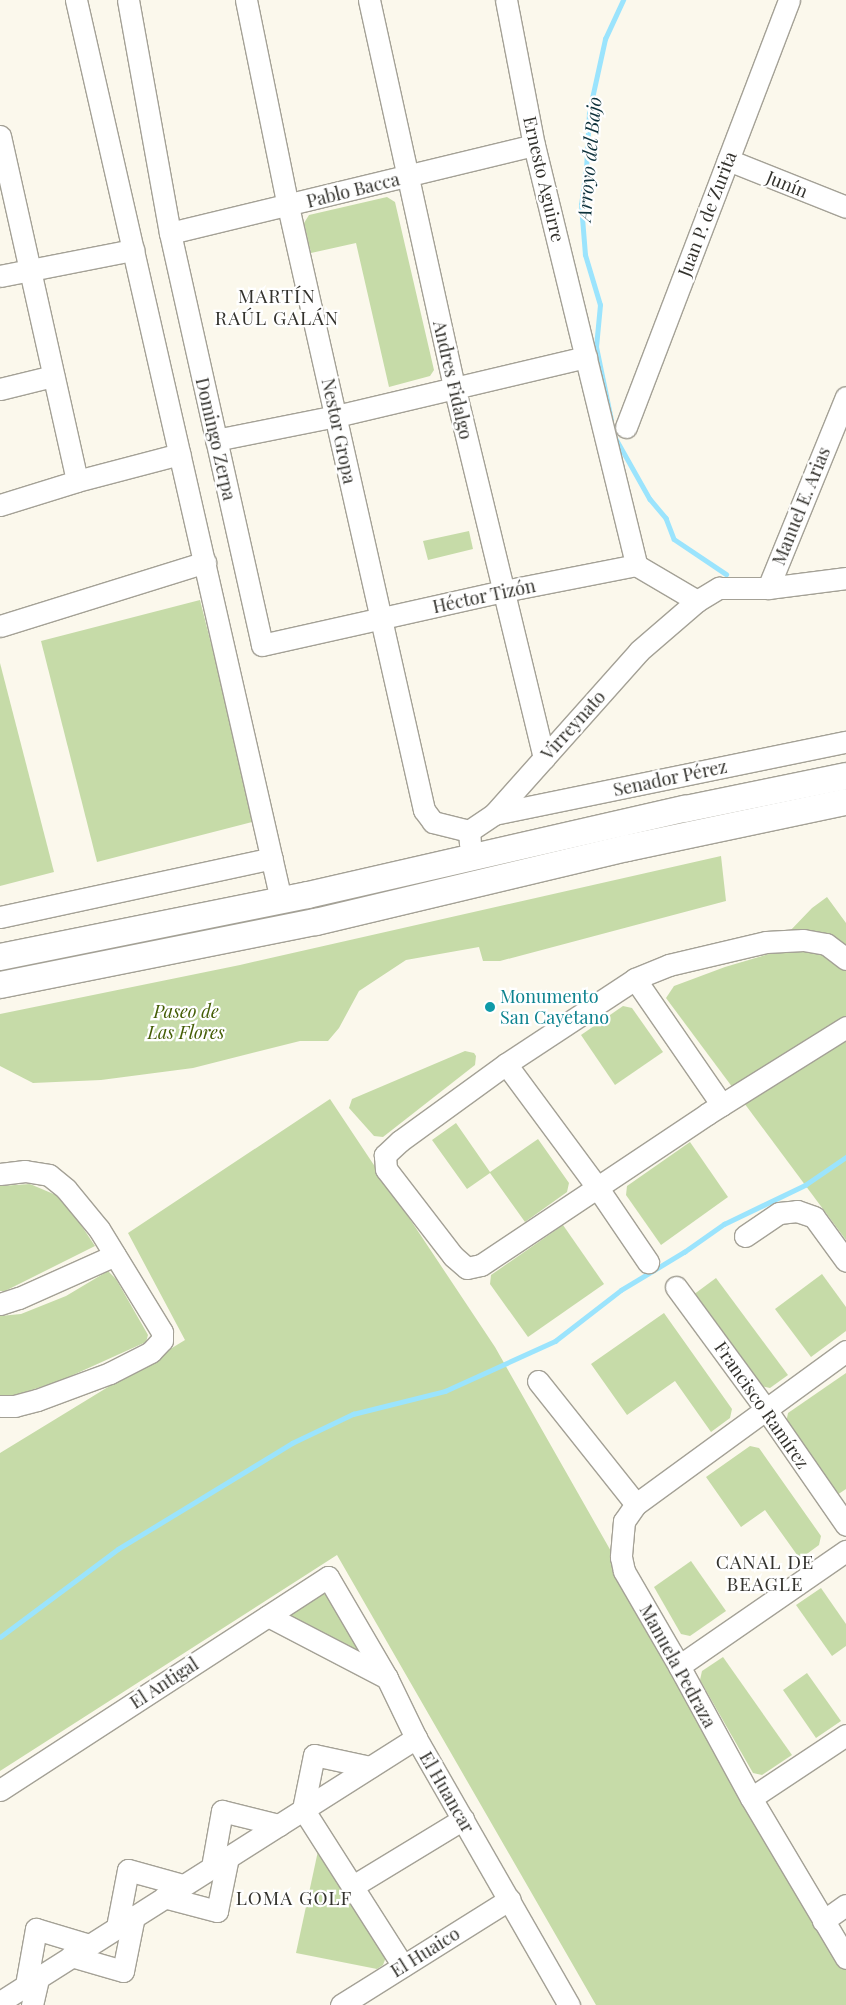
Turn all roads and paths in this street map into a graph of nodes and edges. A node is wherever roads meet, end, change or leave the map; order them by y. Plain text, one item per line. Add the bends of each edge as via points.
1 (76, 0) edge
2 (128, 0) edge
3 (246, 0) edge
4 (369, 0) edge
5 (506, 0) edge
6 (789, 0) edge
7 (0, 138) edge
8 (534, 145) junction
9 (728, 160) junction
10 (408, 176) junction
11 (288, 206) junction
12 (846, 207) edge
13 (170, 233) junction
14 (133, 250) junction
15 (29, 270) junction
16 (0, 276) edge
17 (586, 357) junction
18 (53, 376) junction
19 (454, 386) junction
20 (0, 389) edge
21 (846, 397) edge
22 (336, 416) junction
23 (626, 427) dead end
24 (216, 440) junction
25 (180, 454) junction
26 (77, 481) junction
27 (0, 505) edge
28 (205, 562) junction
29 (636, 565) junction
30 (846, 578) edge
31 (768, 588) junction
32 (504, 591) junction
33 (697, 601) junction
34 (379, 618) junction
35 (0, 626) edge
36 (262, 645) joint
37 (846, 742) edge
38 (544, 758) junction
39 (846, 776) edge
40 (846, 802) edge
41 (494, 814) junction
42 (469, 831) junction
43 (471, 857) junction
44 (272, 858) junction
45 (281, 900) junction
46 (0, 917) edge
47 (0, 957) edge
48 (846, 959) edge
49 (635, 979) junction
50 (0, 985) edge
51 (846, 1027) edge
52 (506, 1064) junction
53 (722, 1105) junction
54 (0, 1174) edge
55 (597, 1187) junction
56 (745, 1236) dead end
57 (115, 1255) junction
58 (846, 1261) edge
59 (648, 1262) dead end
60 (676, 1287) dead end
61 (0, 1304) edge
62 (846, 1351) edge
63 (538, 1381) dead end
64 (0, 1406) edge
65 (765, 1408) junction
66 (636, 1504) junction
67 (846, 1525) edge
68 (846, 1551) edge
69 (328, 1577) joint
70 (268, 1616) junction
71 (679, 1666) junction
72 (387, 1678) junction
73 (846, 1735) edge
74 (416, 1738) junction
75 (370, 1767) junction
76 (0, 1790) edge
77 (751, 1798) junction
78 (303, 1809) junction
79 (463, 1819) junction
80 (279, 1824) junction
81 (220, 1862) junction
82 (183, 1886) junction
83 (353, 1886) junction
84 (164, 1897) junction
85 (510, 1899) junction
86 (846, 1905) edge
87 (823, 1921) junction
88 (126, 1922) junction
89 (80, 1951) junction
90 (846, 1958) edge
91 (403, 1966) junction
92 (32, 1989) edge
93 (0, 2002) edge
94 (565, 2004) edge
95 (341, 2005) edge

1 - 14 street
2 - 13 street, Domingo Zerpa
3 - 11 street, Nestor Gropa
4 - 10 street, Andres Fidalgo
5 - 8 street, Ernesto Aguirre
6 - 9 street, Juan P. de Zurita
7 - 15 street
8 - 10 street, Pablo Bacca
8 - 17 street, Ernesto Aguirre
9 - 12 street, Junín
9 - 23 street, Juan P. de Zurita
10 - 11 street, Pablo Bacca
10 - 19 street, Andres Fidalgo
11 - 13 street, Pablo Bacca
11 - 22 street, Nestor Gropa
13 - 24 street, Domingo Zerpa
14 - 15 street
14 - 25 street
15 - 16 street
15 - 18 street
17 - 19 street
17 - 29 street, Ernesto Aguirre
18 - 20 street
18 - 26 street
19 - 22 street
19 - 32 street, Andres Fidalgo
21 - 31 street, Manuel E. Arias
22 - 24 street
22 - 34 street, Nestor Gropa
24 - 36 street, Domingo Zerpa
25 - 26 street
25 - 28 street
26 - 27 street
28 - 35 street
28 - 44 street
29 - 32 street, Héctor Tizón
29 - 33 street
30 - 31 street, Virreynato
31 - 33 street, Virreynato via 719,588
32 - 34 street, Héctor Tizón
32 - 38 street, Andres Fidalgo
33 - 38 street, Virreynato via 640,651
34 - 36 street, Héctor Tizón
34 - 42 street, Nestor Gropa via 424,810 433,822
37 - 41 street, Senador Pérez
38 - 41 street, Virreynato
39 - 43 main road
40 - 50 main road via 627,848 316,922
41 - 42 street, Virreynato
42 - 43 street
43 - 45 main road
44 - 45 street
44 - 46 street
45 - 47 main road
48 - 49 street via 826,944 804,940 766,942 669,965
49 - 52 street
49 - 53 street
51 - 53 street
52 - 55 street
52 - 55 street via 400,1140 385,1155 386,1169 453,1256 467,1268 481,1265
53 - 55 street
54 - 57 street via 25,1171 49,1175 66,1189 99,1229
55 - 59 street
56 - 58 street via 779,1213 797,1211 814,1217
57 - 61 street
57 - 64 street via 162,1332 162,1340 150,1352 110,1373 37,1400
60 - 65 street, Francisco Ramírez
62 - 65 street
63 - 66 street
65 - 66 street
65 - 67 street, Francisco Ramírez
66 - 71 street, Manuela Pedraza via 624,1521 621,1557 624,1571
68 - 71 street
69 - 70 street, El Antigal
69 - 72 street, El Huancar
70 - 72 street
70 - 76 street, El Antigal
71 - 77 street, Manuela Pedraza
72 - 74 street, El Huancar
73 - 77 street
74 - 75 street
74 - 79 street, El Huancar
75 - 78 street
75 - 78 street via 314,1755
77 - 87 street, Manuela Pedraza
78 - 80 street
78 - 83 street
79 - 83 street
79 - 85 street, El Huancar
80 - 81 street
80 - 81 street via 222,1811
81 - 82 street
81 - 84 street via 217,1911
82 - 84 street
82 - 88 street via 128,1870
83 - 91 street
84 - 88 street
85 - 91 street, El Huaico
85 - 94 street, El Huancar
86 - 87 street
87 - 90 street, Manuela Pedraza
88 - 89 street
88 - 89 street via 123,1971
89 - 92 street
89 - 92 street via 36,1929
91 - 95 street, El Huaico
92 - 93 street

